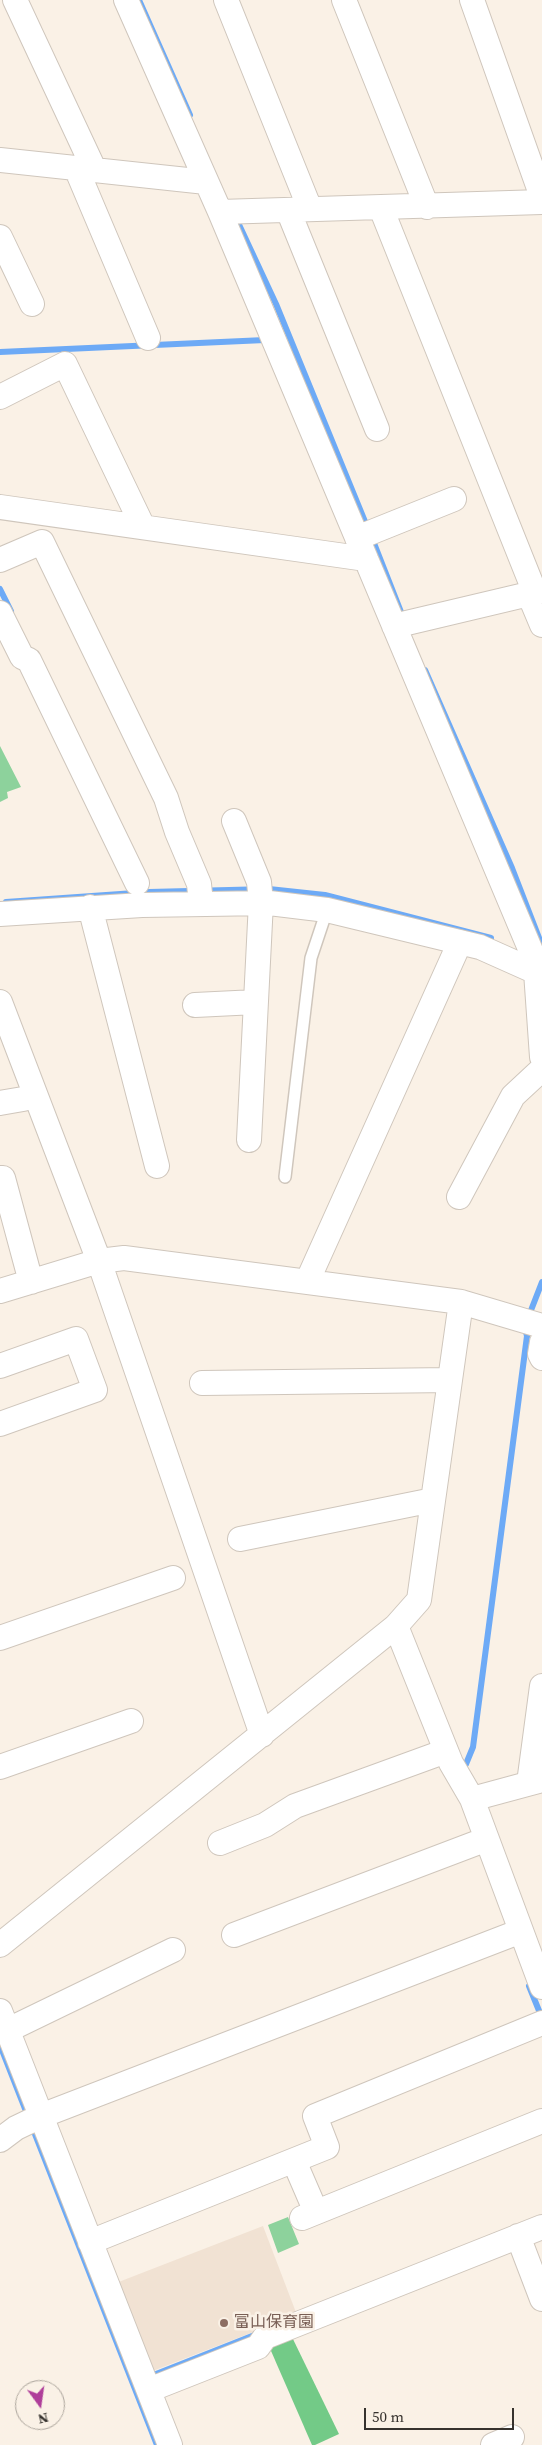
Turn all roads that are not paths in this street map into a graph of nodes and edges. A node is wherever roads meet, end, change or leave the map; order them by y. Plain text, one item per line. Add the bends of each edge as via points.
1 (15, 0) edge
2 (126, 0) edge
3 (226, 0) edge
4 (344, 0) edge
5 (472, 0) edge
6 (0, 160) edge
7 (88, 164) junction
8 (206, 182) junction
9 (542, 197) edge
10 (542, 202) edge
11 (427, 207) junction
12 (380, 208) junction
13 (299, 209) junction
14 (228, 212) junction
15 (0, 237) edge
16 (32, 304) dead end
17 (148, 338) dead end
18 (0, 396) edge
19 (377, 429) dead end
20 (454, 499) dead end
21 (0, 507) edge
22 (143, 527) junction
23 (366, 541) junction
24 (0, 560) edge
25 (535, 593) edge
26 (0, 613) edge
27 (402, 625) junction
28 (542, 625) edge
29 (234, 821) dead end
30 (137, 883) dead end
31 (260, 894) junction
32 (200, 895) junction
33 (90, 907) junction
34 (327, 910) junction
35 (0, 914) edge
36 (460, 942) junction
37 (536, 959) edge
38 (0, 1002) edge
39 (256, 1002) junction
40 (195, 1006) dead end
41 (542, 1056) edge
42 (542, 1069) edge
43 (249, 1140) dead end
44 (157, 1166) dead end
45 (285, 1177) dead end
46 (0, 1178) edge
47 (459, 1196) dead end
48 (99, 1260) junction
49 (31, 1282) junction
50 (308, 1282) junction
51 (0, 1291) edge
52 (460, 1302) junction
53 (535, 1328) edge
54 (542, 1358) edge
55 (0, 1366) edge
56 (450, 1380) junction
57 (202, 1383) dead end
58 (0, 1424) edge
59 (433, 1500) junction
60 (240, 1539) dead end
61 (173, 1578) dead end
62 (396, 1626) junction
63 (0, 1638) edge
64 (542, 1686) edge
65 (131, 1721) dead end
66 (262, 1735) junction
67 (0, 1767) edge
68 (454, 1767) junction
69 (536, 1782) edge
70 (472, 1799) junction
71 (481, 1841) junction
72 (220, 1843) dead end
73 (515, 1934) junction
74 (234, 1935) dead end
75 (0, 1945) edge
76 (173, 1950) dead end
77 (542, 1987) edge
78 (4, 2021) edge
79 (541, 2023) edge
80 (34, 2120) junction
81 (542, 2121) edge
82 (0, 2140) edge
83 (294, 2161) junction
84 (542, 2227) edge
85 (518, 2236) junction
86 (90, 2242) junction
87 (542, 2299) edge
88 (148, 2390) junction
89 (170, 2445) edge

1 - 7 street
2 - 8 street
3 - 13 street
4 - 11 street
5 - 9 street
6 - 7 street
7 - 8 street
7 - 17 street
8 - 14 street
10 - 11 street
11 - 12 street
12 - 13 street
12 - 25 street
13 - 14 street
13 - 19 street
14 - 23 street
15 - 16 street
18 - 22 street via 65,364
20 - 23 street
21 - 22 street
22 - 23 street
23 - 27 street
24 - 32 street via 42,542 166,798
25 - 27 street
25 - 28 street
26 - 30 street via 22,657 29,660
27 - 37 street
29 - 31 street
31 - 32 street
31 - 34 street
31 - 39 street
32 - 33 street
33 - 35 street
33 - 44 street
34 - 36 street
34 - 45 lane via 311,958
36 - 37 street
36 - 50 street
37 - 41 street
38 - 48 street
39 - 40 street
39 - 43 street
42 - 47 street via 513,1096
46 - 49 street via 4,1178
48 - 49 street
48 - 50 street via 124,1258
48 - 66 street
49 - 51 street
50 - 52 street
52 - 53 street
52 - 56 street
53 - 54 street
55 - 58 street via 76,1339 95,1390
56 - 57 street
56 - 59 street
59 - 60 street
59 - 62 street via 419,1600
61 - 63 street
62 - 66 street
62 - 68 street
64 - 69 street
65 - 67 street
66 - 75 street
68 - 70 street
68 - 72 street via 295,1806 265,1825
69 - 70 street
70 - 71 street
71 - 73 street
71 - 74 street
73 - 77 street
73 - 80 street
76 - 78 street
78 - 80 street
79 - 83 street via 315,2116 327,2148
80 - 82 street
80 - 86 street
81 - 83 street via 309,2215
83 - 86 street
84 - 85 street
85 - 87 street
85 - 88 street via 265,2337 258,2347
86 - 88 street
88 - 89 street

